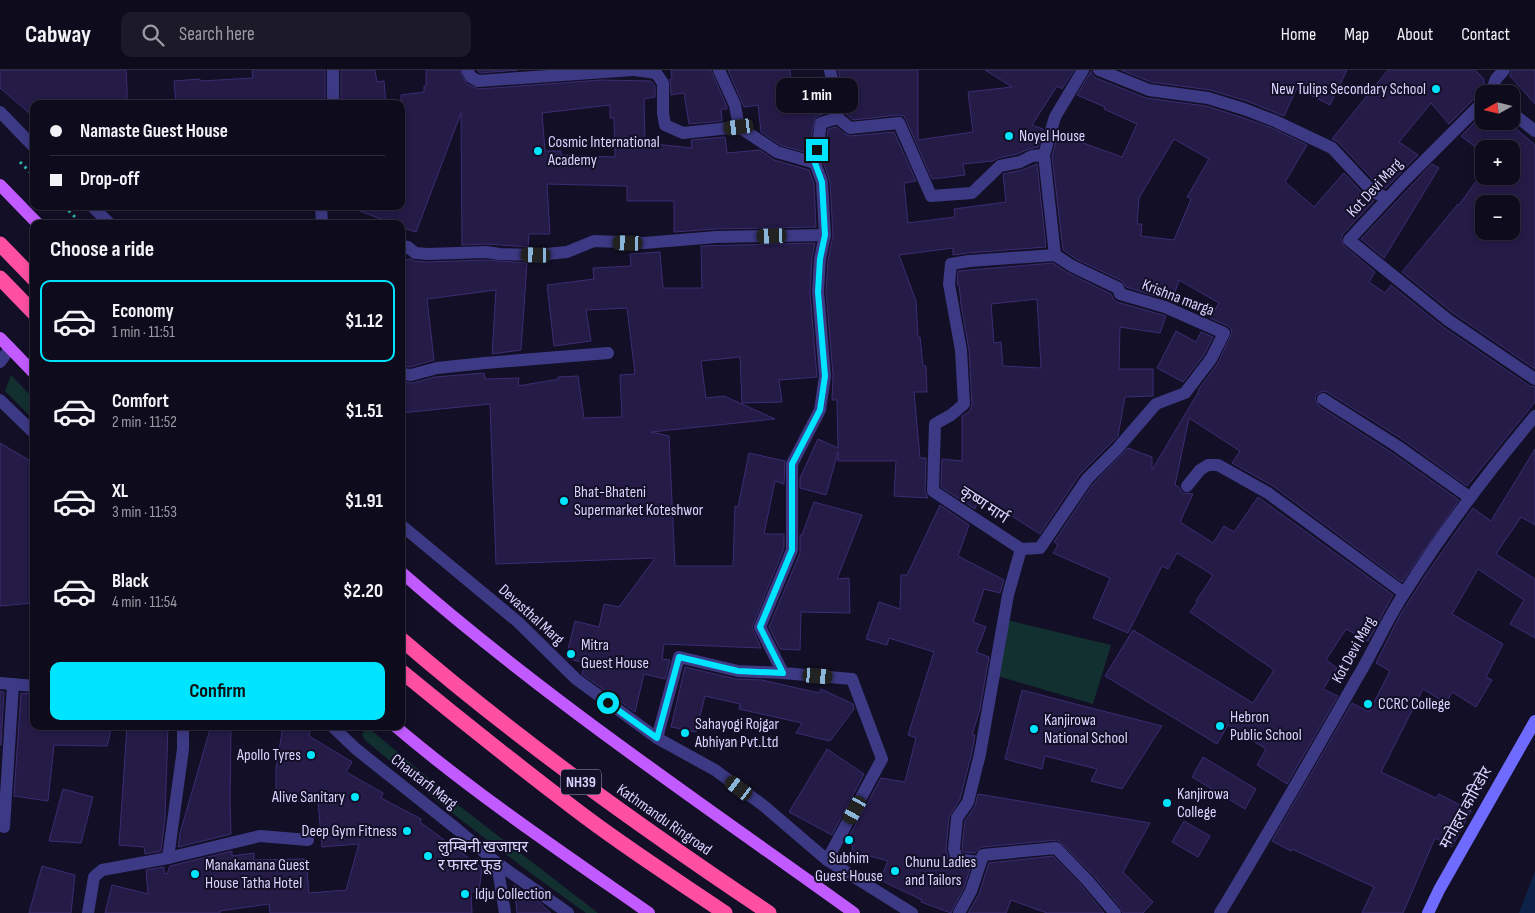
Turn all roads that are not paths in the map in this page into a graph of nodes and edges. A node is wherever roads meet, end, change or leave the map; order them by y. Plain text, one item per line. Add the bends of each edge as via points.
1 (333, 70) edge
2 (467, 70) edge
3 (634, 70) edge
4 (720, 70) edge
5 (830, 70) edge
6 (1083, 70) edge
7 (1098, 70) edge
8 (1504, 70) edge
9 (1494, 85) edge
10 (333, 100) edge
11 (1475, 109) edge
12 (0, 112) edge
13 (838, 118) junction
14 (1520, 119) edge
15 (739, 127) junction
16 (1535, 131) edge
17 (30, 143) edge
18 (1044, 155) junction
19 (815, 163) junction
20 (0, 185) edge
21 (1388, 198) junction
22 (96, 210) edge
23 (34, 220) edge
24 (106, 220) edge
25 (825, 235) junction
26 (0, 244) edge
27 (405, 247) edge
28 (1055, 255) junction
29 (30, 275) edge
30 (0, 278) edge
31 (30, 309) edge
32 (0, 338) edge
33 (10, 348) junction
34 (608, 353) dead end
35 (0, 362) edge
36 (30, 369) edge
37 (405, 374) edge
38 (1535, 379) edge
39 (1322, 399) dead end
40 (0, 400) edge
41 (1535, 416) edge
42 (30, 429) edge
43 (1187, 486) dead end
44 (1469, 497) junction
45 (405, 528) edge
46 (1021, 549) junction
47 (405, 575) edge
48 (1404, 593) junction
49 (405, 642) edge
50 (783, 673) junction
51 (405, 674) edge
52 (6, 684) edge
53 (30, 686) edge
54 (1535, 720) edge
55 (183, 730) edge
56 (336, 730) edge
57 (400, 730) edge
58 (657, 738) junction
59 (4, 826) dead end
60 (308, 840) dead end
61 (168, 858) junction
62 (827, 860) junction
63 (497, 862) junction
64 (979, 862) junction
65 (88, 913) edge
66 (505, 913) edge
67 (568, 913) edge
68 (649, 913) edge
69 (725, 913) edge
70 (769, 913) edge
71 (854, 913) edge
72 (912, 913) edge
73 (959, 913) edge
74 (1115, 913) edge
75 (1220, 913) edge
76 (1428, 913) edge

1 - 10 street
2 - 3 street via 478,81
3 - 15 street via 656,73 663,83 665,125 683,133
4 - 15 street via 735,105
5 - 13 street
6 - 18 street via 1056,117
7 - 21 street via 1150,90 1208,98 1275,121 1332,148 1373,192
8 - 9 street
11 - 21 street, Kot Devi Marg
12 - 17 street
13 - 18 street via 850,128 899,123 931,196 972,193 1000,166
13 - 19 street via 821,124
14 - 16 street
15 - 19 street via 777,152
18 - 28 street
19 - 25 street via 822,182
20 - 23 main road
21 - 38 street, Kot Devi Marg via 1349,240 1448,320
22 - 24 street
25 - 27 street via 716,237 644,243 594,241 567,252 536,255 428,254 415,253
25 - 50 street via 818,292 825,376 820,410 792,464 792,550 760,627
26 - 29 highway
28 - 46 street, कृष्ण मार्ग via 950,264 949,284 961,350 964,404 935,424 933,491
28 - 46 street, Krishna marga via 1118,288 1120,294 1165,307 1224,333 1185,393 1156,404 1087,479 1040,548
30 - 31 highway
32 - 33 main road
33 - 35 street
33 - 36 main road
34 - 37 street via 436,368
39 - 44 street
40 - 42 street
41 - 44 street, Kot Devi Marg
43 - 48 street via 1200,470 1208,465 1218,465 1268,493
44 - 48 street, Kot Devi Marg
45 - 58 street, Devasthal Marg via 518,622 576,680
46 - 64 street via 1008,596 980,754 968,802 957,818 954,849 957,859
47 - 71 main road via 619,746
48 - 75 street, Kot Devi Marg
49 - 70 highway, Kathmandu Ringroad / NH39 via 611,805
50 - 58 street via 738,671 679,657
50 - 62 street via 852,678 882,759
51 - 69 highway, NH39 via 576,810
52 - 53 street
52 - 59 street
54 - 76 main road, मनोहरा कोरिडोर
55 - 61 street
56 - 63 street, Chautarfi Marg
57 - 68 main road via 439,763
58 - 62 street, Devasthal Marg via 715,770 764,806
60 - 61 street via 260,836
61 - 65 street via 102,870 94,877
62 - 72 street, Devasthal Marg
63 - 66 street
63 - 67 street, Chautarfi Marg
64 - 73 street via 971,891
64 - 74 street via 983,855 1056,848

